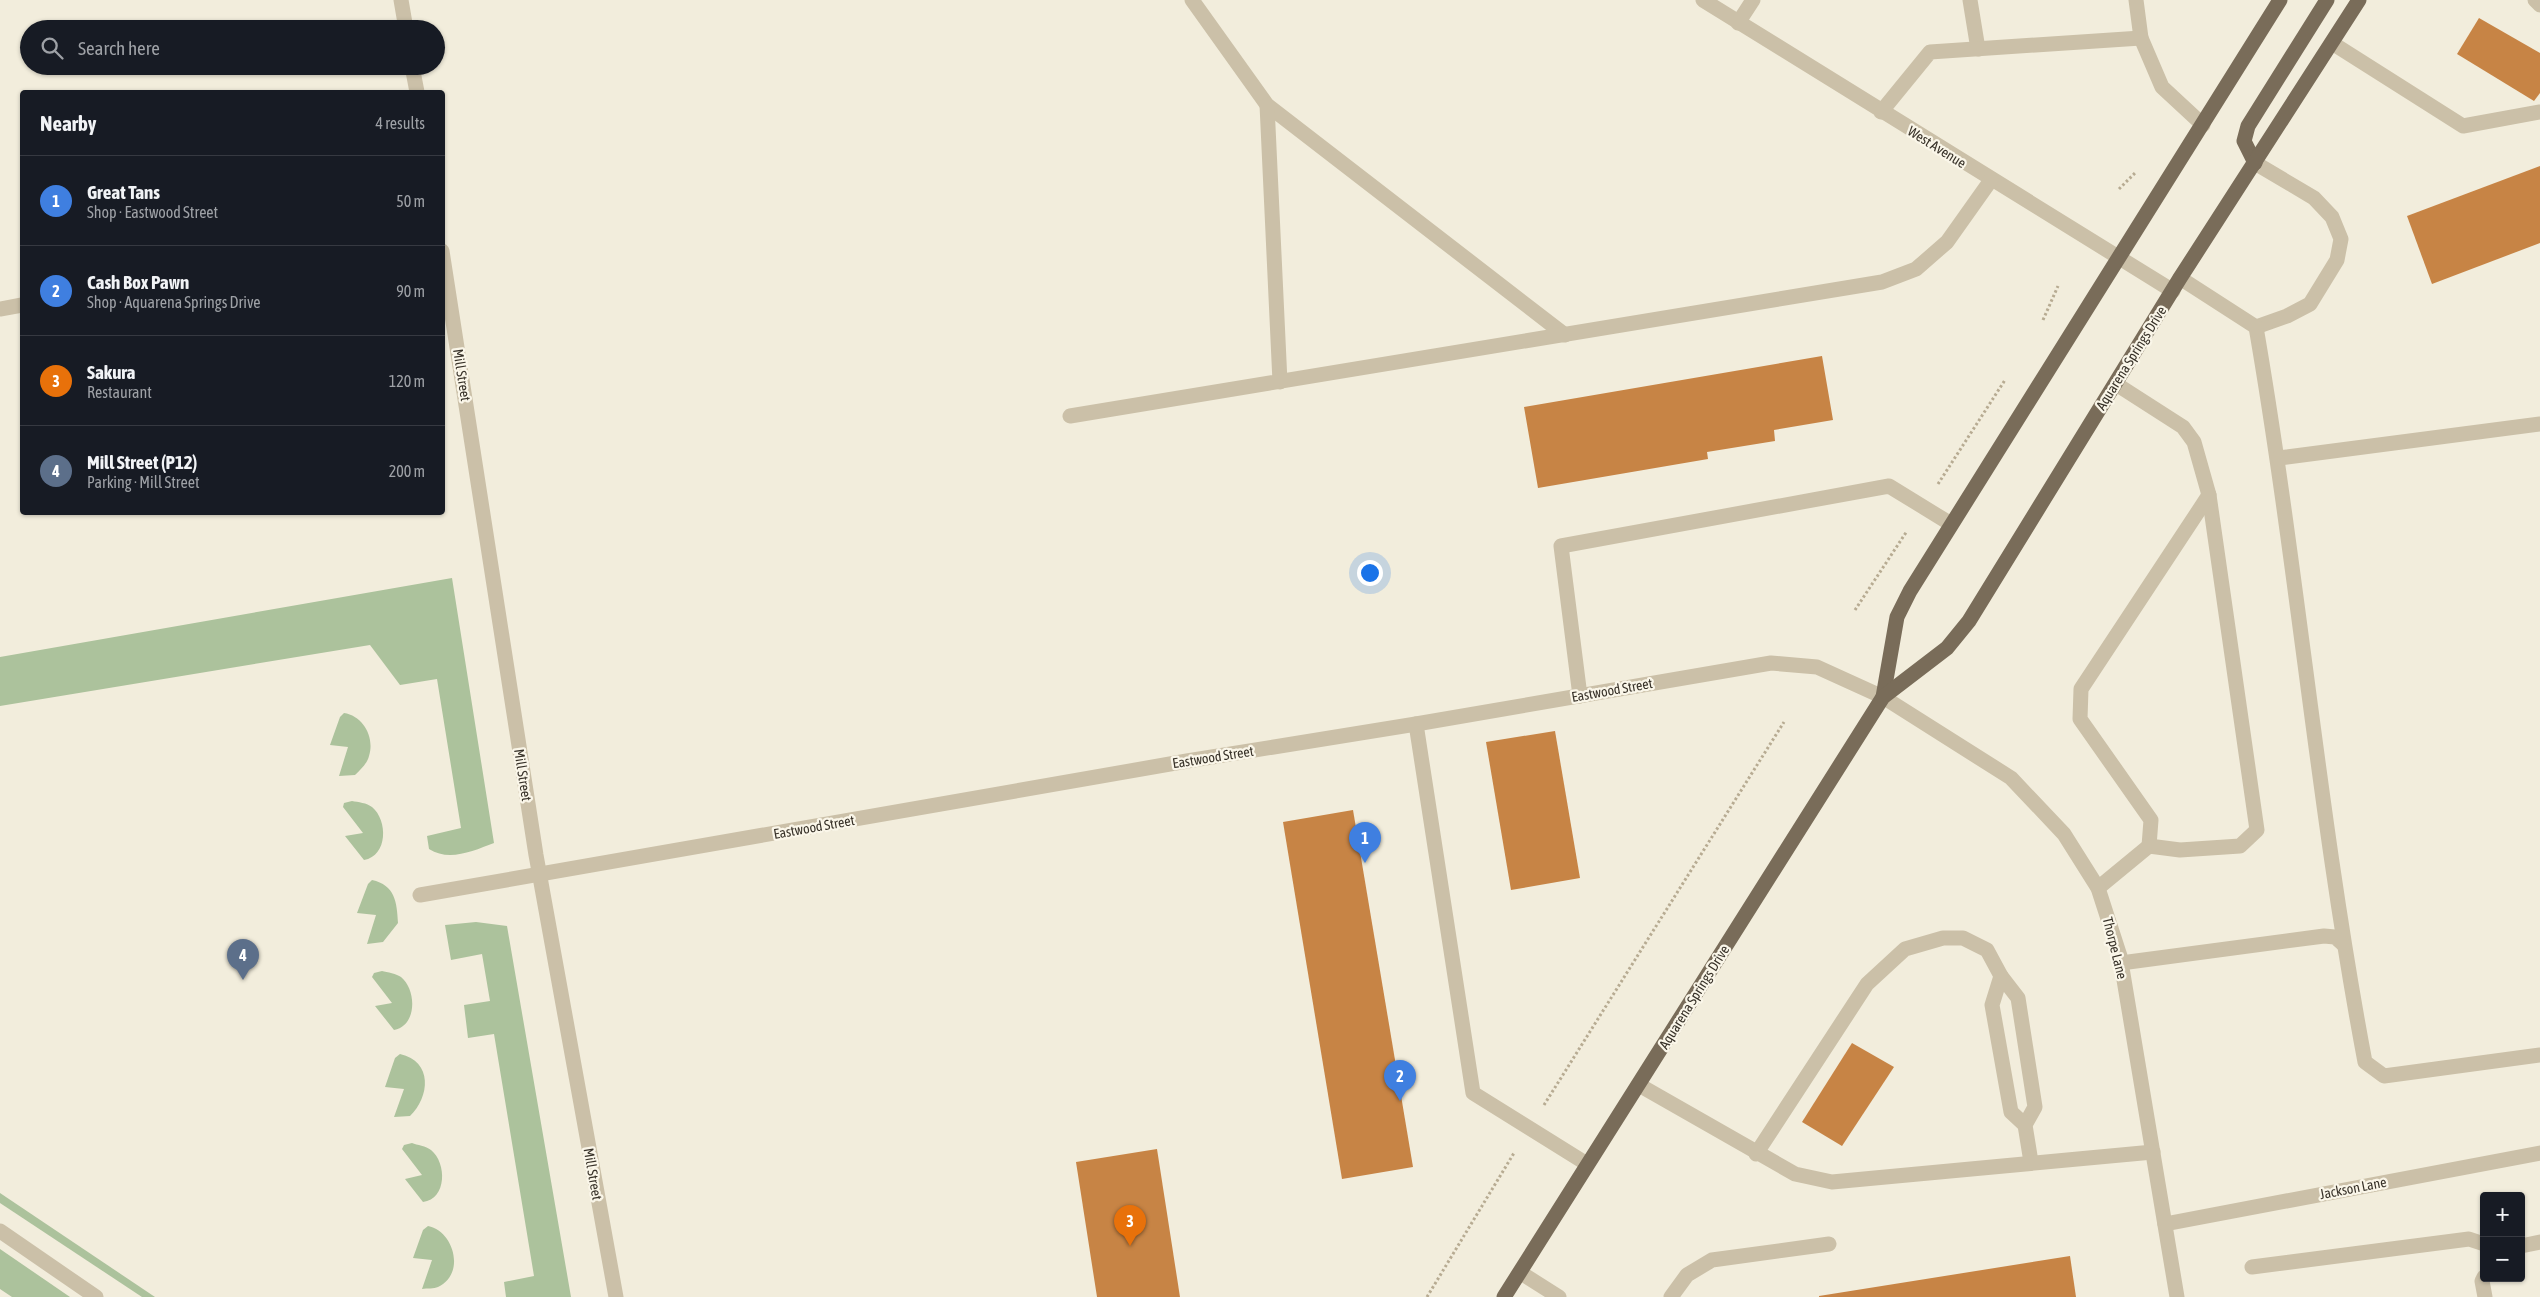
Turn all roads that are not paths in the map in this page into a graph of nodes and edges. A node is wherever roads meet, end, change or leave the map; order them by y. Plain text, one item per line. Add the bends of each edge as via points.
1 (401, 0) edge
2 (1192, 0) edge
3 (1702, 0) edge
4 (1754, 0) edge
5 (1970, 0) edge
6 (2136, 0) edge
7 (2280, 0) edge
8 (2327, 0) edge
9 (2359, 0) edge
10 (2535, 0) edge
11 (2540, 5) edge
12 (404, 20) edge
13 (1738, 23) junction
14 (2142, 38) junction
15 (2332, 43) junction
16 (1978, 49) junction
17 (413, 75) edge
18 (416, 90) edge
19 (1267, 105) junction
20 (1881, 112) junction
21 (2540, 112) edge
22 (2203, 124) junction
23 (2256, 164) junction
24 (1992, 180) junction
25 (2119, 258) junction
26 (445, 270) edge
27 (2176, 284) junction
28 (20, 305) edge
29 (0, 309) edge
30 (2256, 326) junction
31 (1565, 335) junction
32 (1280, 382) junction
33 (2116, 384) junction
34 (1070, 416) dead end
35 (2540, 424) edge
36 (2279, 458) junction
37 (2208, 495) junction
38 (1951, 524) junction
39 (1580, 696) junction
40 (1883, 697) junction
41 (1416, 724) junction
42 (2149, 846) junction
43 (539, 876) junction
44 (2098, 888) junction
45 (420, 895) dead end
46 (2344, 945) junction
47 (2121, 963) junction
48 (2001, 976) junction
49 (2540, 1056) edge
50 (1639, 1085) junction
51 (2025, 1125) junction
52 (2153, 1152) junction
53 (2540, 1153) edge
54 (1756, 1154) junction
55 (2031, 1162) junction
56 (1587, 1164) junction
57 (2165, 1224) junction
58 (0, 1232) edge
59 (2540, 1242) edge
60 (2480, 1243) edge
61 (1829, 1244) dead end
62 (2525, 1245) edge
63 (2252, 1267) dead end
64 (1521, 1273) junction
65 (2482, 1282) edge
66 (96, 1297) edge
67 (616, 1297) edge
68 (1504, 1297) edge
69 (1559, 1297) edge
70 (1671, 1297) edge
71 (2177, 1297) edge
72 (2485, 1297) edge

1 - 12 street
2 - 19 street
3 - 13 street, West Avenue
4 - 13 street
5 - 16 street
6 - 14 street
7 - 22 main road, Aquarena Springs Drive
8 - 23 main road via 2248,126 2244,140
9 - 15 main road, Aquarena Springs Drive
10 - 11 street
13 - 20 street, West Avenue
14 - 16 street
14 - 22 street via 2162,87
15 - 21 street via 2463,126
15 - 23 main road, Aquarena Springs Drive
16 - 20 street via 1930,52
17 - 18 street
19 - 31 street
19 - 32 street
20 - 24 street, West Avenue
22 - 25 main road, Aquarena Springs Drive
23 - 27 main road, Aquarena Springs Drive
23 - 30 street via 2314,198 2332,217 2341,239 2337,260 2310,304
24 - 25 street, West Avenue
24 - 31 street via 1947,242 1916,269 1882,282
25 - 27 street, West Avenue
25 - 38 main road, Aquarena Springs Drive
26 - 43 street, Mill Street
27 - 30 street, West Avenue
27 - 33 main road, Aquarena Springs Drive
28 - 29 street
30 - 36 street
31 - 32 street
32 - 34 street
33 - 37 street via 2183,427 2194,442
33 - 40 main road, Aquarena Springs Drive via 1969,621 1947,648
35 - 36 street
36 - 46 street
37 - 42 street via 2081,689 2080,719 2151,820
37 - 42 street via 2258,830 2240,846 2180,850
38 - 39 street via 1889,486 1561,546
38 - 40 main road, Aquarena Springs Drive via 1896,617
39 - 40 street, Eastwood Street via 1771,663 1817,667
39 - 41 street, Eastwood Street
40 - 44 street, Thorpe Lane via 2011,778 2064,834
40 - 50 main road, Aquarena Springs Drive
41 - 43 street, Eastwood Street via 1186,761
41 - 56 street via 1473,1093
42 - 44 street
43 - 45 street, Eastwood Street
43 - 67 street, Mill Street
44 - 47 street, Thorpe Lane
46 - 47 street via 2335,937 2324,936
46 - 49 street via 2365,1062 2384,1076
47 - 52 street, Thorpe Lane
48 - 51 street via 1992,1005 2011,1112
48 - 51 street via 2018,998 2035,1107
48 - 54 street via 1987,950 1963,938 1943,938 1905,949 1867,984
50 - 54 street
50 - 56 main road, Aquarena Springs Drive
51 - 55 street
52 - 55 street
52 - 57 street, Thorpe Lane
53 - 57 street, Jackson Lane
54 - 55 street via 1795,1174 1832,1182
56 - 64 main road, Aquarena Springs Drive
57 - 71 street, Thorpe Lane
58 - 66 street
59 - 62 street
60 - 63 street via 2469,1239
61 - 70 street via 1712,1260 1687,1275
64 - 68 main road, Aquarena Springs Drive
64 - 69 street
65 - 72 street

